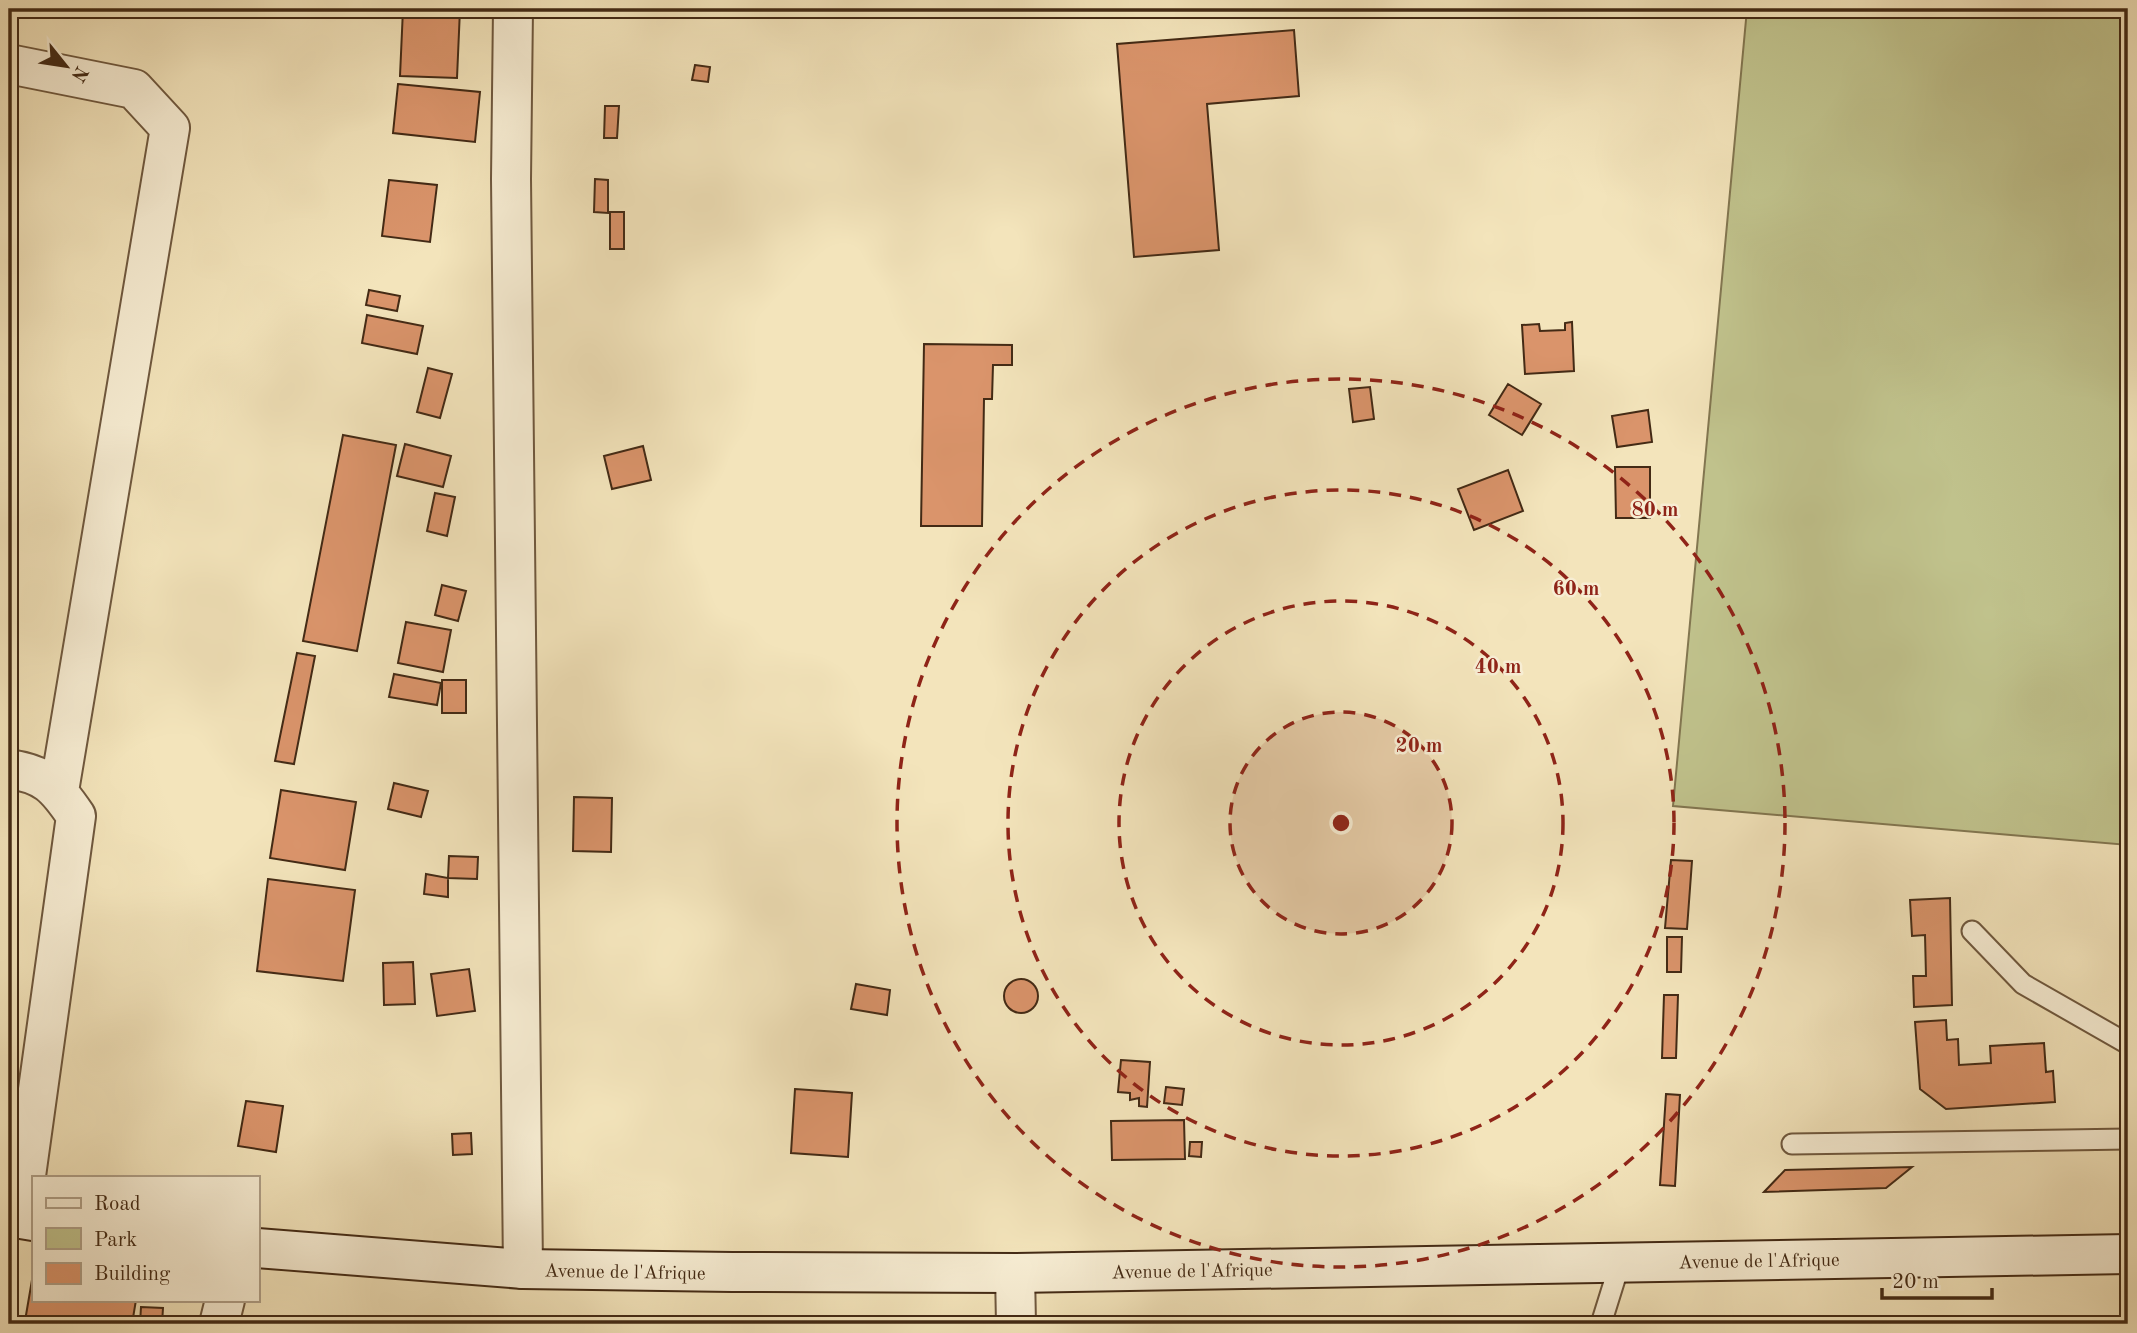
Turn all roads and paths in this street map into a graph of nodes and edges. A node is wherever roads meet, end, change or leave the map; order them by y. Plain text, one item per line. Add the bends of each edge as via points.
1 (513, 9) edge
2 (9, 64) edge
3 (9, 769) edge
4 (59, 791) junction
5 (1972, 931) dead end
6 (2128, 1044) edge
7 (2128, 1139) edge
8 (1792, 1144) dead end
9 (21, 1219) edge
10 (259, 1248) edge
11 (2128, 1254) edge
12 (1620, 1263) junction
13 (523, 1269) junction
14 (1015, 1273) junction
15 (224, 1302) edge
16 (219, 1324) edge
17 (1016, 1324) edge
18 (1601, 1324) edge

1 - 13 street
2 - 4 street via 134,89 170,128
3 - 4 street via 31,772
4 - 9 street via 76,816
5 - 6 lane via 2023,984
7 - 8 lane
10 - 13 street, Avenue de l'Afrique
11 - 12 street, Avenue de l'Afrique
12 - 14 street, Avenue de l'Afrique
12 - 18 lane
13 - 14 street, Avenue de l'Afrique
14 - 17 street
15 - 16 street

